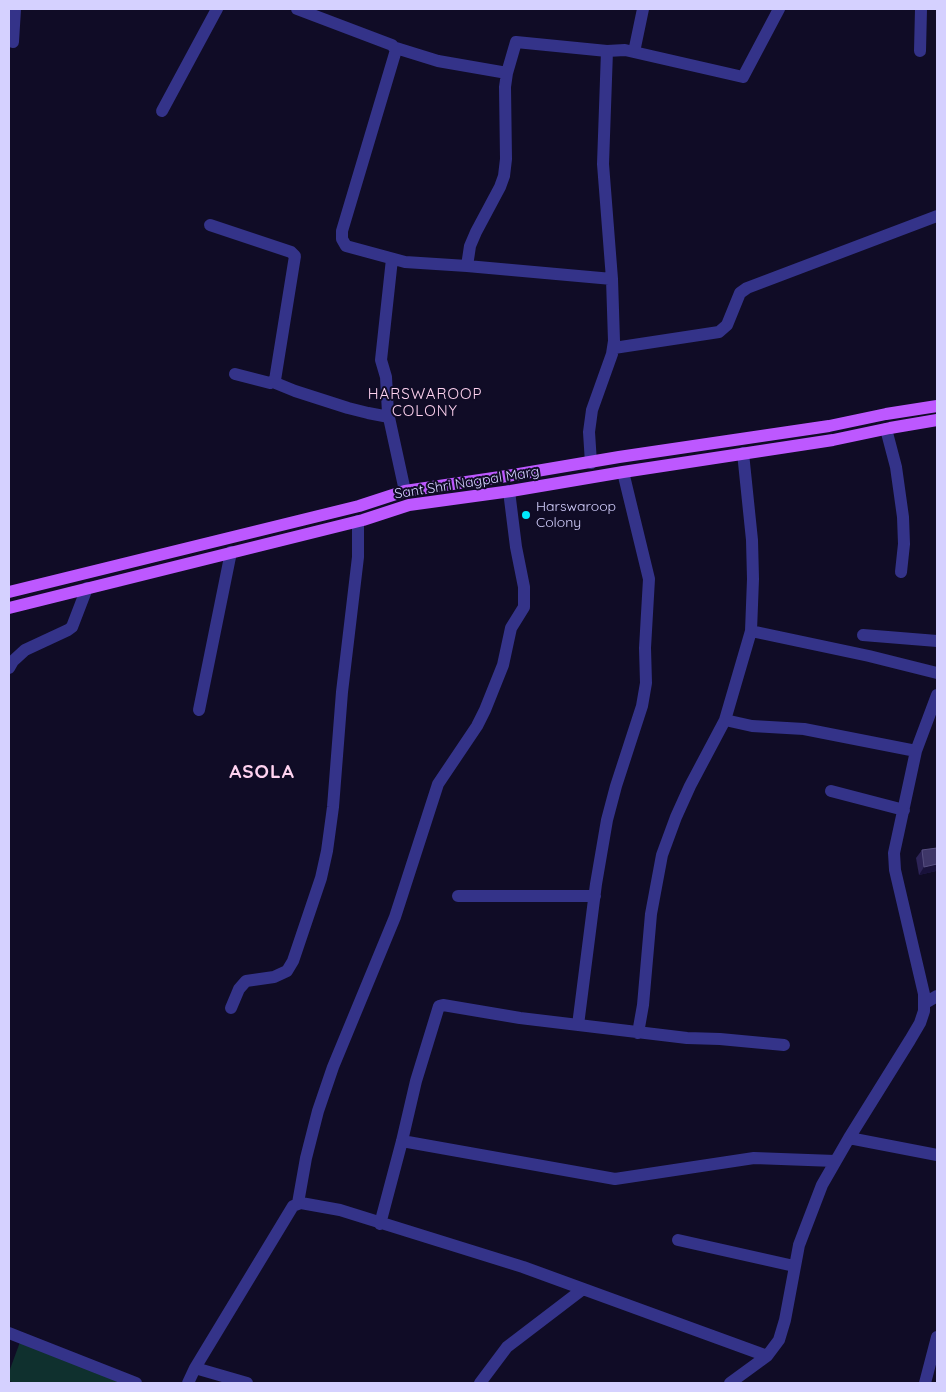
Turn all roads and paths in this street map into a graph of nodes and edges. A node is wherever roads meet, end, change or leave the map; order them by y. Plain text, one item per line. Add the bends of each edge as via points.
1 (15, 9) edge
2 (217, 9) edge
3 (297, 9) edge
4 (643, 9) edge
5 (779, 9) edge
6 (921, 9) edge
7 (13, 42) dead end
8 (396, 48) junction
9 (607, 51) junction
10 (920, 51) dead end
11 (634, 52) junction
12 (506, 73) junction
13 (162, 112) dead end
14 (937, 216) edge
15 (210, 224) dead end
16 (392, 259) junction
17 (467, 266) junction
18 (612, 279) junction
19 (614, 348) junction
20 (235, 374) dead end
21 (274, 382) junction
22 (937, 406) edge
23 (389, 417) junction
24 (937, 420) edge
25 (886, 429) junction
26 (743, 453) junction
27 (591, 463) junction
28 (624, 472) junction
29 (405, 491) junction
30 (509, 491) junction
31 (358, 521) junction
32 (231, 552) junction
33 (901, 572) dead end
34 (87, 588) junction
35 (9, 592) edge
36 (9, 608) edge
37 (751, 631) junction
38 (863, 635) dead end
39 (937, 641) edge
40 (9, 668) edge
41 (937, 673) edge
42 (937, 694) edge
43 (199, 710) dead end
44 (725, 720) junction
45 (931, 727) edge
46 (916, 751) junction
47 (831, 791) dead end
48 (904, 810) junction
49 (458, 896) dead end
50 (595, 896) junction
51 (937, 996) edge
52 (925, 1003) junction
53 (231, 1008) dead end
54 (578, 1025) junction
55 (638, 1033) junction
56 (784, 1046) dead end
57 (849, 1138) junction
58 (402, 1140) junction
59 (937, 1155) edge
60 (835, 1161) junction
61 (298, 1203) junction
62 (380, 1224) junction
63 (678, 1240) dead end
64 (794, 1266) junction
65 (583, 1289) junction
66 (9, 1333) edge
67 (937, 1337) edge
68 (767, 1356) junction
69 (195, 1368) junction
70 (747, 1378) edge
71 (136, 1383) edge
72 (188, 1383) edge
73 (247, 1383) edge
74 (480, 1383) edge
75 (730, 1383) edge
76 (925, 1383) edge

1 - 7 street
2 - 13 street
3 - 8 street
4 - 11 street
5 - 11 street via 743,77
6 - 10 street
8 - 12 street via 438,61
8 - 16 street via 341,236 346,246
9 - 11 street
9 - 12 street via 516,42
9 - 18 street via 603,164
12 - 17 street via 504,176 470,246
14 - 19 street via 747,288 740,293 727,325 719,332
15 - 21 street via 295,256
16 - 17 street
16 - 23 street via 381,356
17 - 18 street
18 - 19 street
19 - 27 street via 592,410 589,432
20 - 21 street
21 - 23 street via 348,408
22 - 27 main road, Sant Shri Nagpal Marg
23 - 29 street
24 - 25 main road, Sant Shri Nagpal Marg
25 - 26 main road, Sant Shri Nagpal Marg
25 - 33 street via 904,517
26 - 28 main road, Sant Shri Nagpal Marg
26 - 37 street via 752,540
27 - 29 main road, Sant Shri Nagpal Marg
28 - 30 main road, Sant Shri Nagpal Marg
28 - 50 street via 649,579 646,683 607,820
29 - 35 main road, Sant Shri Nagpal Marg via 350,508
30 - 31 main road, Sant Shri Nagpal Marg via 409,505
30 - 61 street via 524,587 524,607 511,628 503,665 485,710 438,784 395,917 327,1085 306,1158
31 - 32 main road, Sant Shri Nagpal Marg
31 - 53 street via 358,557 342,692 335,791 321,878 287,971 246,981
32 - 34 main road, Sant Shri Nagpal Marg
32 - 43 street
34 - 36 main road, Sant Shri Nagpal Marg
34 - 40 street via 72,627 25,650
37 - 41 street
37 - 44 street
38 - 39 street
42 - 45 street
44 - 46 street via 752,726 804,729
44 - 55 street via 690,786 662,855 651,914
45 - 46 street
46 - 48 street
47 - 48 street
48 - 52 street via 896,839 895,870
49 - 50 street
50 - 54 street
51 - 52 street
52 - 57 street via 920,1023
54 - 55 street
54 - 58 street via 439,1006
55 - 56 street
57 - 59 street
57 - 60 street
58 - 60 street via 615,1179 754,1158
58 - 62 street
60 - 64 street via 822,1185
61 - 62 street via 340,1210
61 - 69 street via 293,1206
62 - 65 street via 523,1267
63 - 64 street
64 - 68 street via 779,1340
65 - 68 street
65 - 74 street via 507,1347
66 - 71 street
67 - 76 street
68 - 70 street
69 - 72 street
69 - 73 street
70 - 75 street

